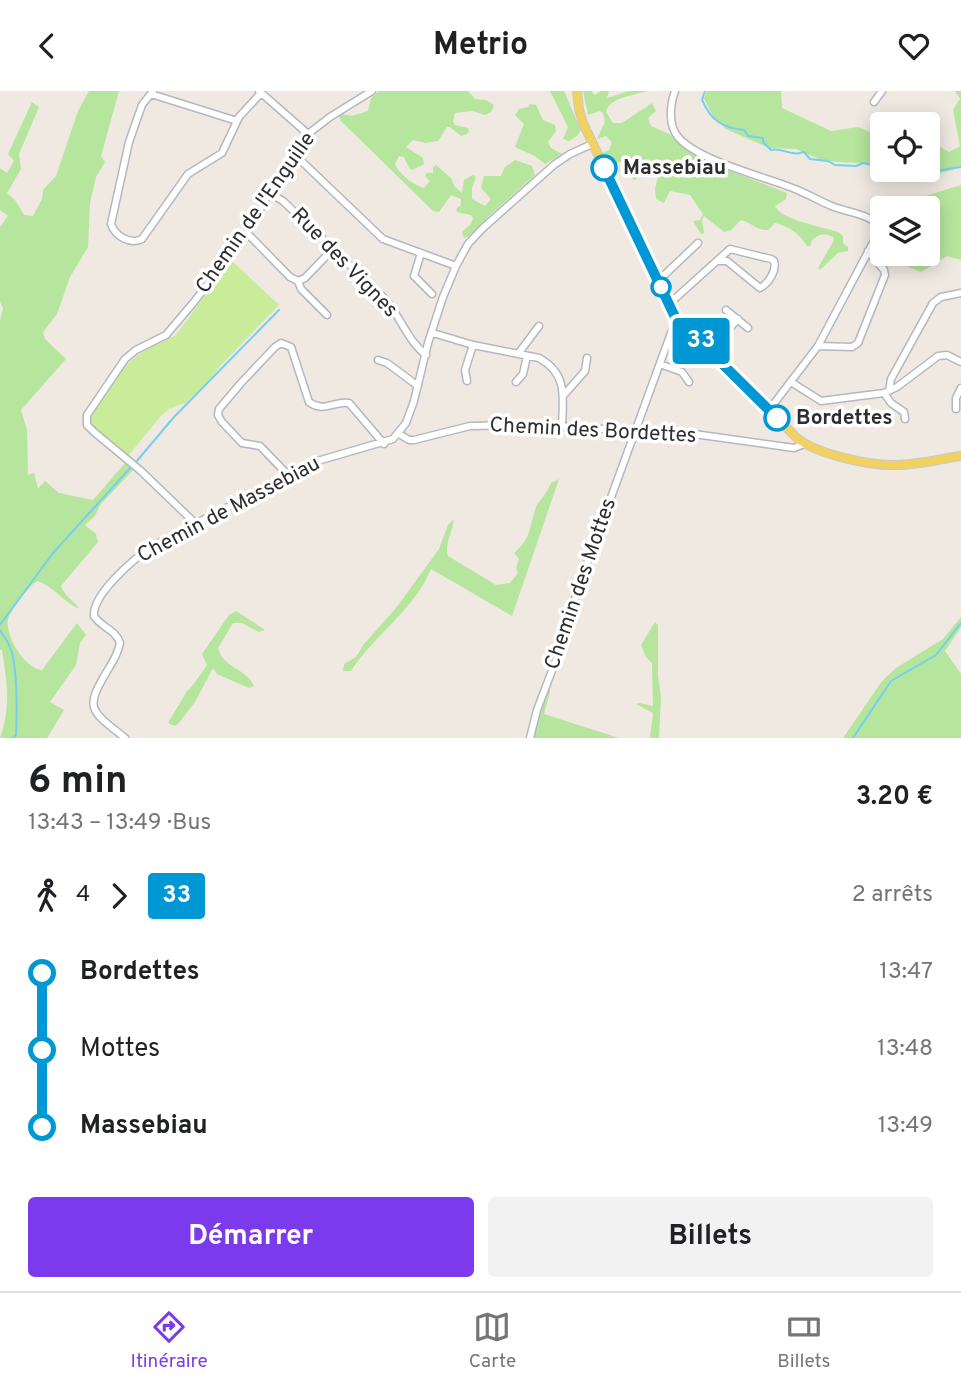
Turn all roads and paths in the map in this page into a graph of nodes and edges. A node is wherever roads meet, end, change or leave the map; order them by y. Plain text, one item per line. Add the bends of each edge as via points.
1 (372, 91) edge
2 (577, 91) edge
3 (675, 91) edge
4 (882, 91) edge
5 (152, 92) edge
6 (260, 92) edge
7 (874, 102) dead end
8 (237, 121) junction
9 (307, 134) junction
10 (592, 144) junction
11 (294, 154) junction
12 (269, 193) junction
13 (247, 233) junction
14 (698, 243) dead end
15 (333, 250) junction
16 (868, 251) junction
17 (421, 253) junction
18 (719, 261) junction
19 (456, 266) junction
20 (298, 281) junction
21 (658, 281) junction
22 (961, 293) edge
23 (432, 294) dead end
24 (669, 304) junction
25 (726, 310) dead end
26 (327, 315) dead end
27 (738, 319) junction
28 (678, 321) junction
29 (538, 327) dead end
30 (748, 328) dead end
31 (433, 333) junction
32 (412, 339) junction
33 (428, 343) junction
34 (472, 345) junction
35 (524, 345) junction
36 (704, 345) junction
37 (818, 346) junction
38 (518, 354) junction
39 (426, 355) junction
40 (527, 356) junction
41 (540, 358) junction
42 (587, 358) dead end
43 (378, 360) dead end
44 (961, 362) edge
45 (660, 364) junction
46 (467, 381) dead end
47 (516, 382) dead end
48 (689, 382) dead end
49 (791, 382) junction
50 (418, 386) junction
51 (961, 388) edge
52 (887, 392) junction
53 (563, 396) junction
54 (956, 409) dead end
55 (769, 410) junction
56 (905, 419) dead end
57 (562, 426) junction
58 (638, 430) junction
59 (399, 434) junction
60 (802, 442) junction
61 (384, 443) junction
62 (961, 456) edge
63 (289, 476) junction
64 (196, 524) junction
65 (125, 738) edge
66 (530, 738) edge

1 - 9 street, Chemin de l'Enguille
2 - 10 main road via 580,115
3 - 16 street via 672,126 687,145 726,165 870,219 878,225
4 - 7 street
5 - 8 street
5 - 8 street via 142,105 129,142 111,224 113,231 130,241 142,239 188,174 222,153
6 - 8 street
6 - 9 street
9 - 11 street, Chemin de l'Enguille
10 - 19 street via 562,158 503,209 475,236
10 - 21 main road
11 - 12 street, Chemin de l'Enguille
11 - 17 street via 383,239
12 - 13 street, Chemin de l'Enguille
12 - 15 street, Rue des Vignes
13 - 20 street
13 - 64 street, Chemin de l'Enguille via 166,335 125,359 87,415 94,432
14 - 21 street
15 - 20 street
15 - 32 street, Rue des Vignes via 392,307
16 - 37 street
16 - 37 street via 885,275 858,343 852,347
17 - 19 street
17 - 23 street via 414,276
18 - 18 street via 726,250 733,249 771,259 775,268 760,288 727,261
18 - 24 street
19 - 31 street
20 - 26 street
21 - 24 main road
22 - 52 street via 933,303
24 - 28 main road
25 - 27 street
27 - 30 street
27 - 36 street
28 - 36 main road
28 - 45 street, Chemin des Mottes
29 - 35 street
31 - 33 street
31 - 34 street
32 - 33 street
32 - 39 street, Rue des Vignes
33 - 39 street
34 - 38 street
34 - 46 street
35 - 38 street
35 - 41 street
36 - 55 main road
37 - 49 street
38 - 40 street
39 - 50 street
40 - 41 street
40 - 47 street
41 - 53 street via 557,373
42 - 53 street via 585,371
43 - 50 street
44 - 52 street via 939,356
45 - 48 street via 682,372
45 - 58 street, Chemin des Mottes
49 - 52 street via 821,401
49 - 55 street
50 - 59 street
51 - 54 street
52 - 56 street
53 - 57 street
55 - 60 main road
57 - 58 street, Chemin des Bordettes
57 - 59 street, Chemin des Bordettes via 481,425 414,440
58 - 60 street, Chemin des Bordettes via 790,447
58 - 66 street, Chemin des Mottes via 578,588
59 - 61 street, Chemin de Massebiau
60 - 62 main road via 820,452 887,465
61 - 63 street, Chemin de Massebiau via 324,458
61 - 63 street via 349,403 323,408 309,402 291,347 281,343 241,383 218,415 242,443 260,446
63 - 64 street, Chemin de Massebiau
64 - 65 street, Chemin de Massebiau via 130,563 93,611 96,620 115,633 120,643 93,694 93,706

